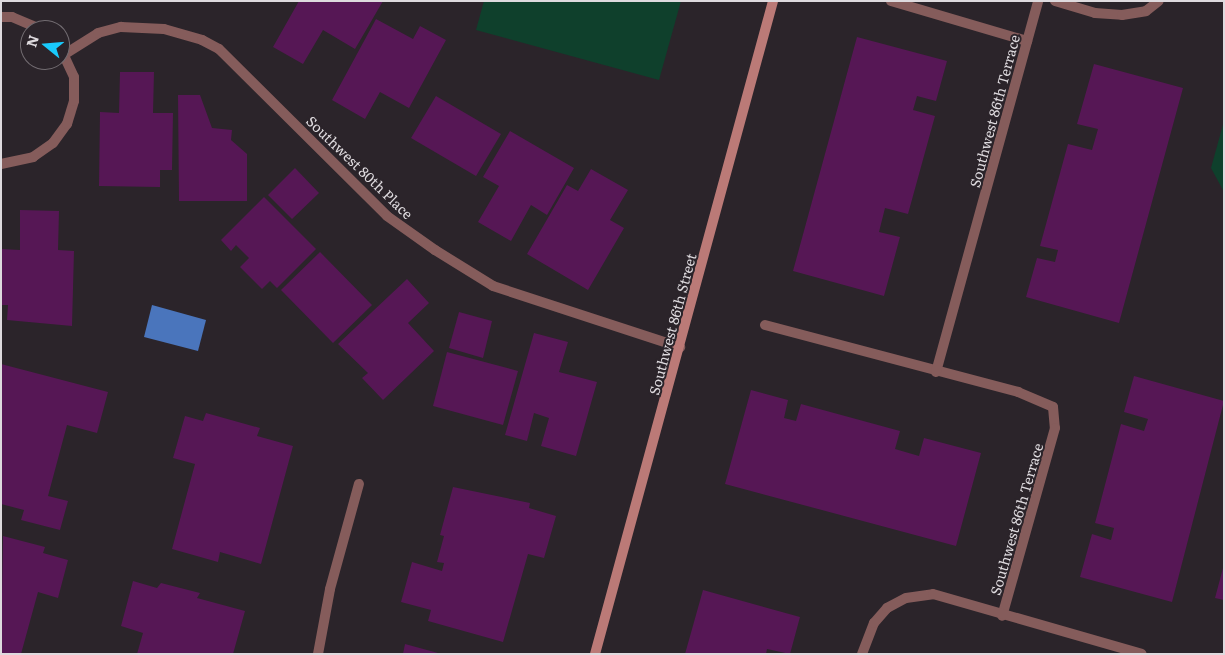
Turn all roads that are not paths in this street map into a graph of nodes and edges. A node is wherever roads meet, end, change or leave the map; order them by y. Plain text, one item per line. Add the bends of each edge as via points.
1 (772, 1) edge
2 (891, 1) edge
3 (1038, 1) edge
4 (1055, 1) edge
5 (1159, 1) edge
6 (1, 17) edge
7 (20, 20) edge
8 (1027, 41) junction
9 (70, 47) edge
10 (70, 68) edge
11 (1, 164) edge
12 (764, 325) dead end
13 (680, 347) junction
14 (936, 372) junction
15 (359, 484) dead end
16 (1002, 616) junction
17 (318, 654) edge
18 (595, 654) edge
19 (862, 654) edge
20 (1142, 654) edge

1 - 13 street, Southwest 86th Street
2 - 8 street
3 - 8 street, Southwest 86th Terrace
4 - 5 street via 1122,15 1146,11
6 - 7 street
8 - 14 street, Southwest 86th Terrace
9 - 13 street, Southwest 80th Place via 98,33 121,28 164,29 202,40 220,49 387,216 435,250 493,286
10 - 11 street, Southwest 80th Place via 74,77 74,101 67,124 53,143 33,157
12 - 14 street, Southwest 86th Terrace
13 - 18 street, Southwest 86th Street
14 - 16 street, Southwest 86th Terrace via 1018,392 1048,403 1055,412 1053,438
15 - 17 street via 330,589
16 - 19 street, Southwest 86th Terrace via 934,594 906,598 879,616
16 - 20 street

